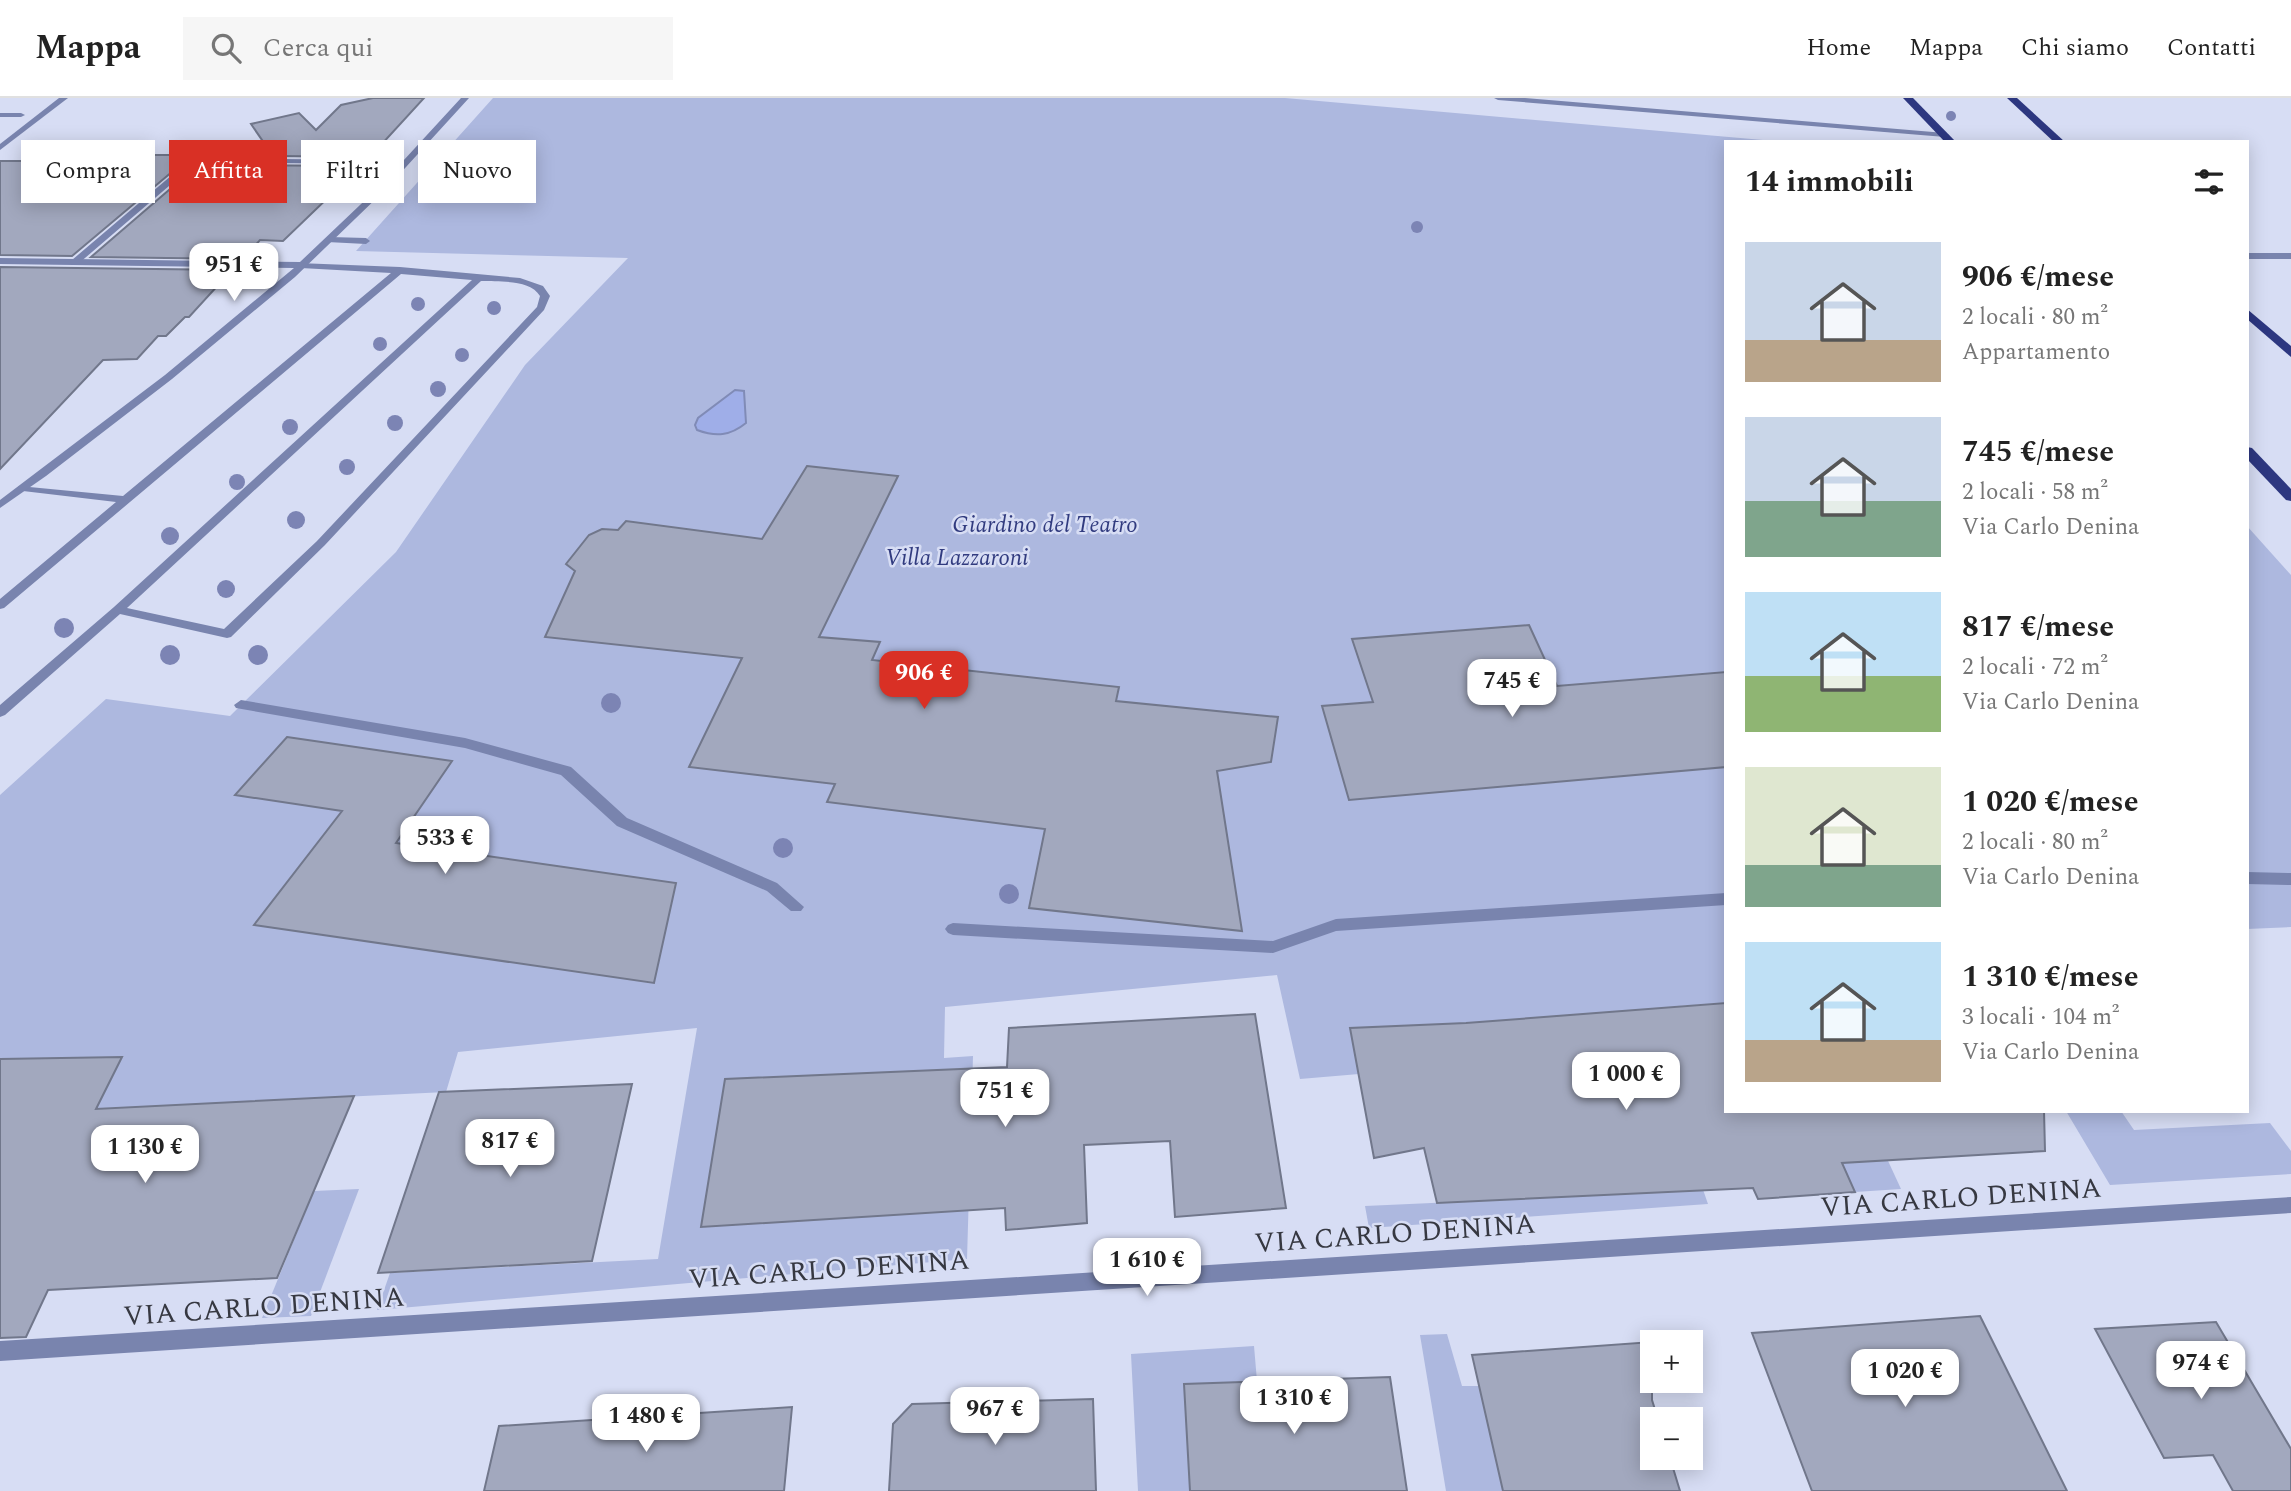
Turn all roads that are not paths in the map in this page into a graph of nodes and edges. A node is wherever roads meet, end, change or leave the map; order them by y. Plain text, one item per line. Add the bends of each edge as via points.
1 (64, 98) edge
2 (465, 98) edge
3 (1498, 98) edge
4 (1908, 98) edge
5 (2012, 98) edge
6 (0, 115) edge
7 (21, 115) dead end
8 (1948, 139) edge
9 (2058, 140) edge
10 (0, 148) edge
11 (301, 161) edge
12 (330, 240) junction
13 (366, 241) dead end
14 (2249, 256) edge
15 (2291, 256) edge
16 (0, 261) edge
17 (75, 262) junction
18 (301, 265) junction
19 (400, 270) junction
20 (481, 276) junction
21 (2249, 315) edge
22 (2291, 353) edge
23 (2249, 453) edge
24 (23, 488) junction
25 (2291, 497) edge
26 (125, 500) junction
27 (0, 505) edge
28 (0, 605) edge
29 (118, 610) junction
30 (241, 705) dead end
31 (0, 712) edge
32 (2249, 878) edge
33 (2291, 879) edge
34 (1724, 899) edge
35 (796, 907) dead end
36 (953, 929) dead end
37 (2291, 1205) edge
38 (0, 1352) edge

1 - 10 street
2 - 12 street
3 - 8 street
4 - 8 main road
5 - 9 main road
6 - 7 street
11 - 17 street via 195,160
12 - 13 street
12 - 18 street
14 - 15 street
16 - 17 street
17 - 18 street
18 - 19 street
18 - 24 street
19 - 20 street
19 - 26 street
20 - 29 street
20 - 29 street via 540,288 545,296 541,308 321,542 227,634
21 - 22 main road
23 - 25 main road
24 - 26 street
24 - 27 street
26 - 28 street
29 - 31 street
30 - 35 street via 465,743 566,771 622,822 772,887
32 - 33 street
34 - 36 street via 1336,925 1273,947
37 - 38 street, VIA CARLO DENINA

